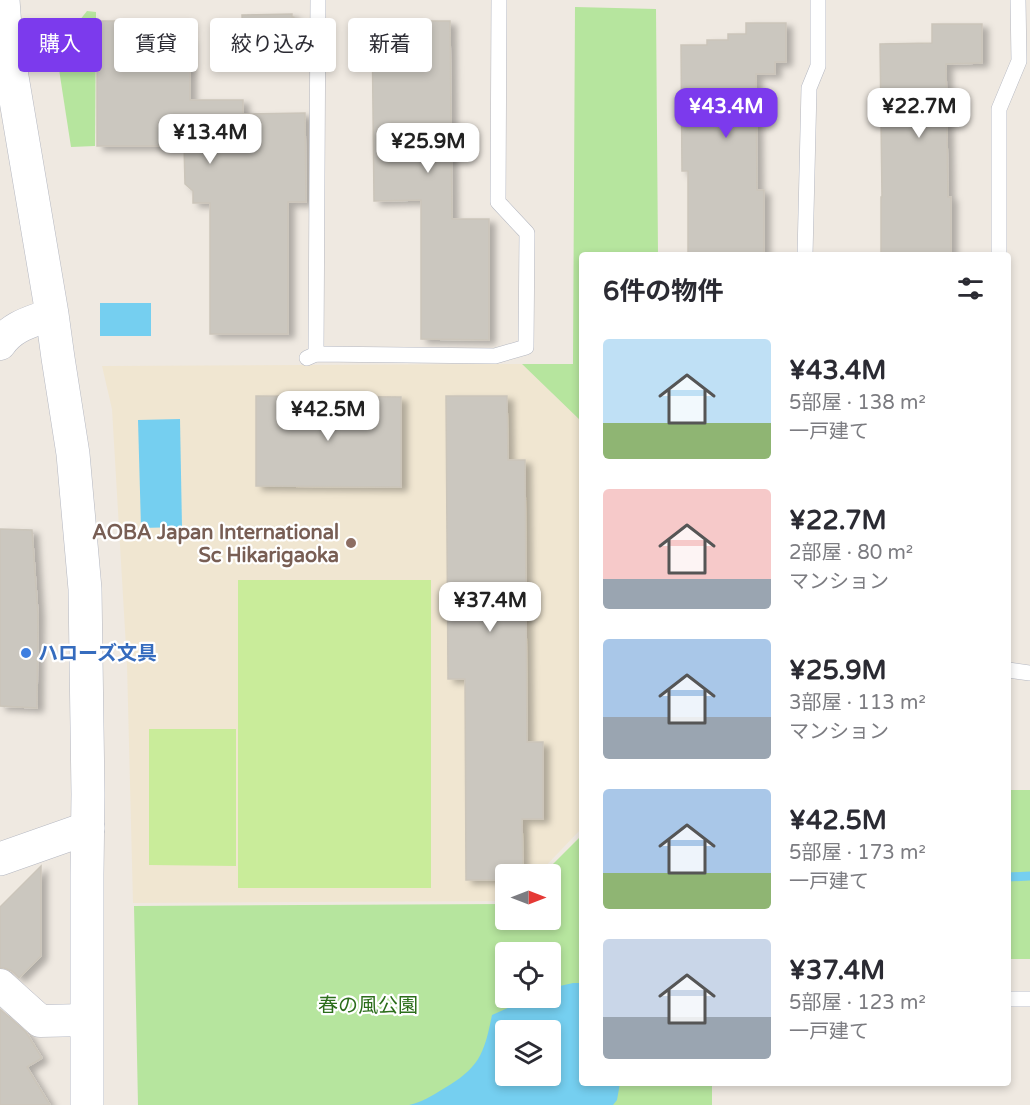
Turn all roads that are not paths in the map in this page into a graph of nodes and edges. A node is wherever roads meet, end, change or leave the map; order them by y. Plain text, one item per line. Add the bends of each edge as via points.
1 (3, 0) edge
2 (318, 0) edge
3 (499, 0) edge
4 (818, 0) edge
5 (1018, 0) edge
6 (805, 252) edge
7 (999, 252) edge
8 (52, 314) junction
9 (0, 344) edge
10 (1011, 670) edge
11 (1030, 673) edge
12 (88, 828) junction
13 (0, 859) edge
14 (0, 984) edge
15 (1011, 999) edge
16 (1030, 999) edge
17 (86, 1020) junction
18 (87, 1105) edge

1 - 8 main road via 6,41
2 - 3 lane via 312,356 495,356 526,347 527,233 498,202
4 - 6 lane via 818,66 809,88
5 - 7 lane via 1019,61 999,109
8 - 9 street via 17,327
8 - 12 main road via 73,454 85,589
10 - 11 lane
12 - 13 main road
12 - 17 main road
14 - 17 street via 40,1021
15 - 16 lane
17 - 18 main road

